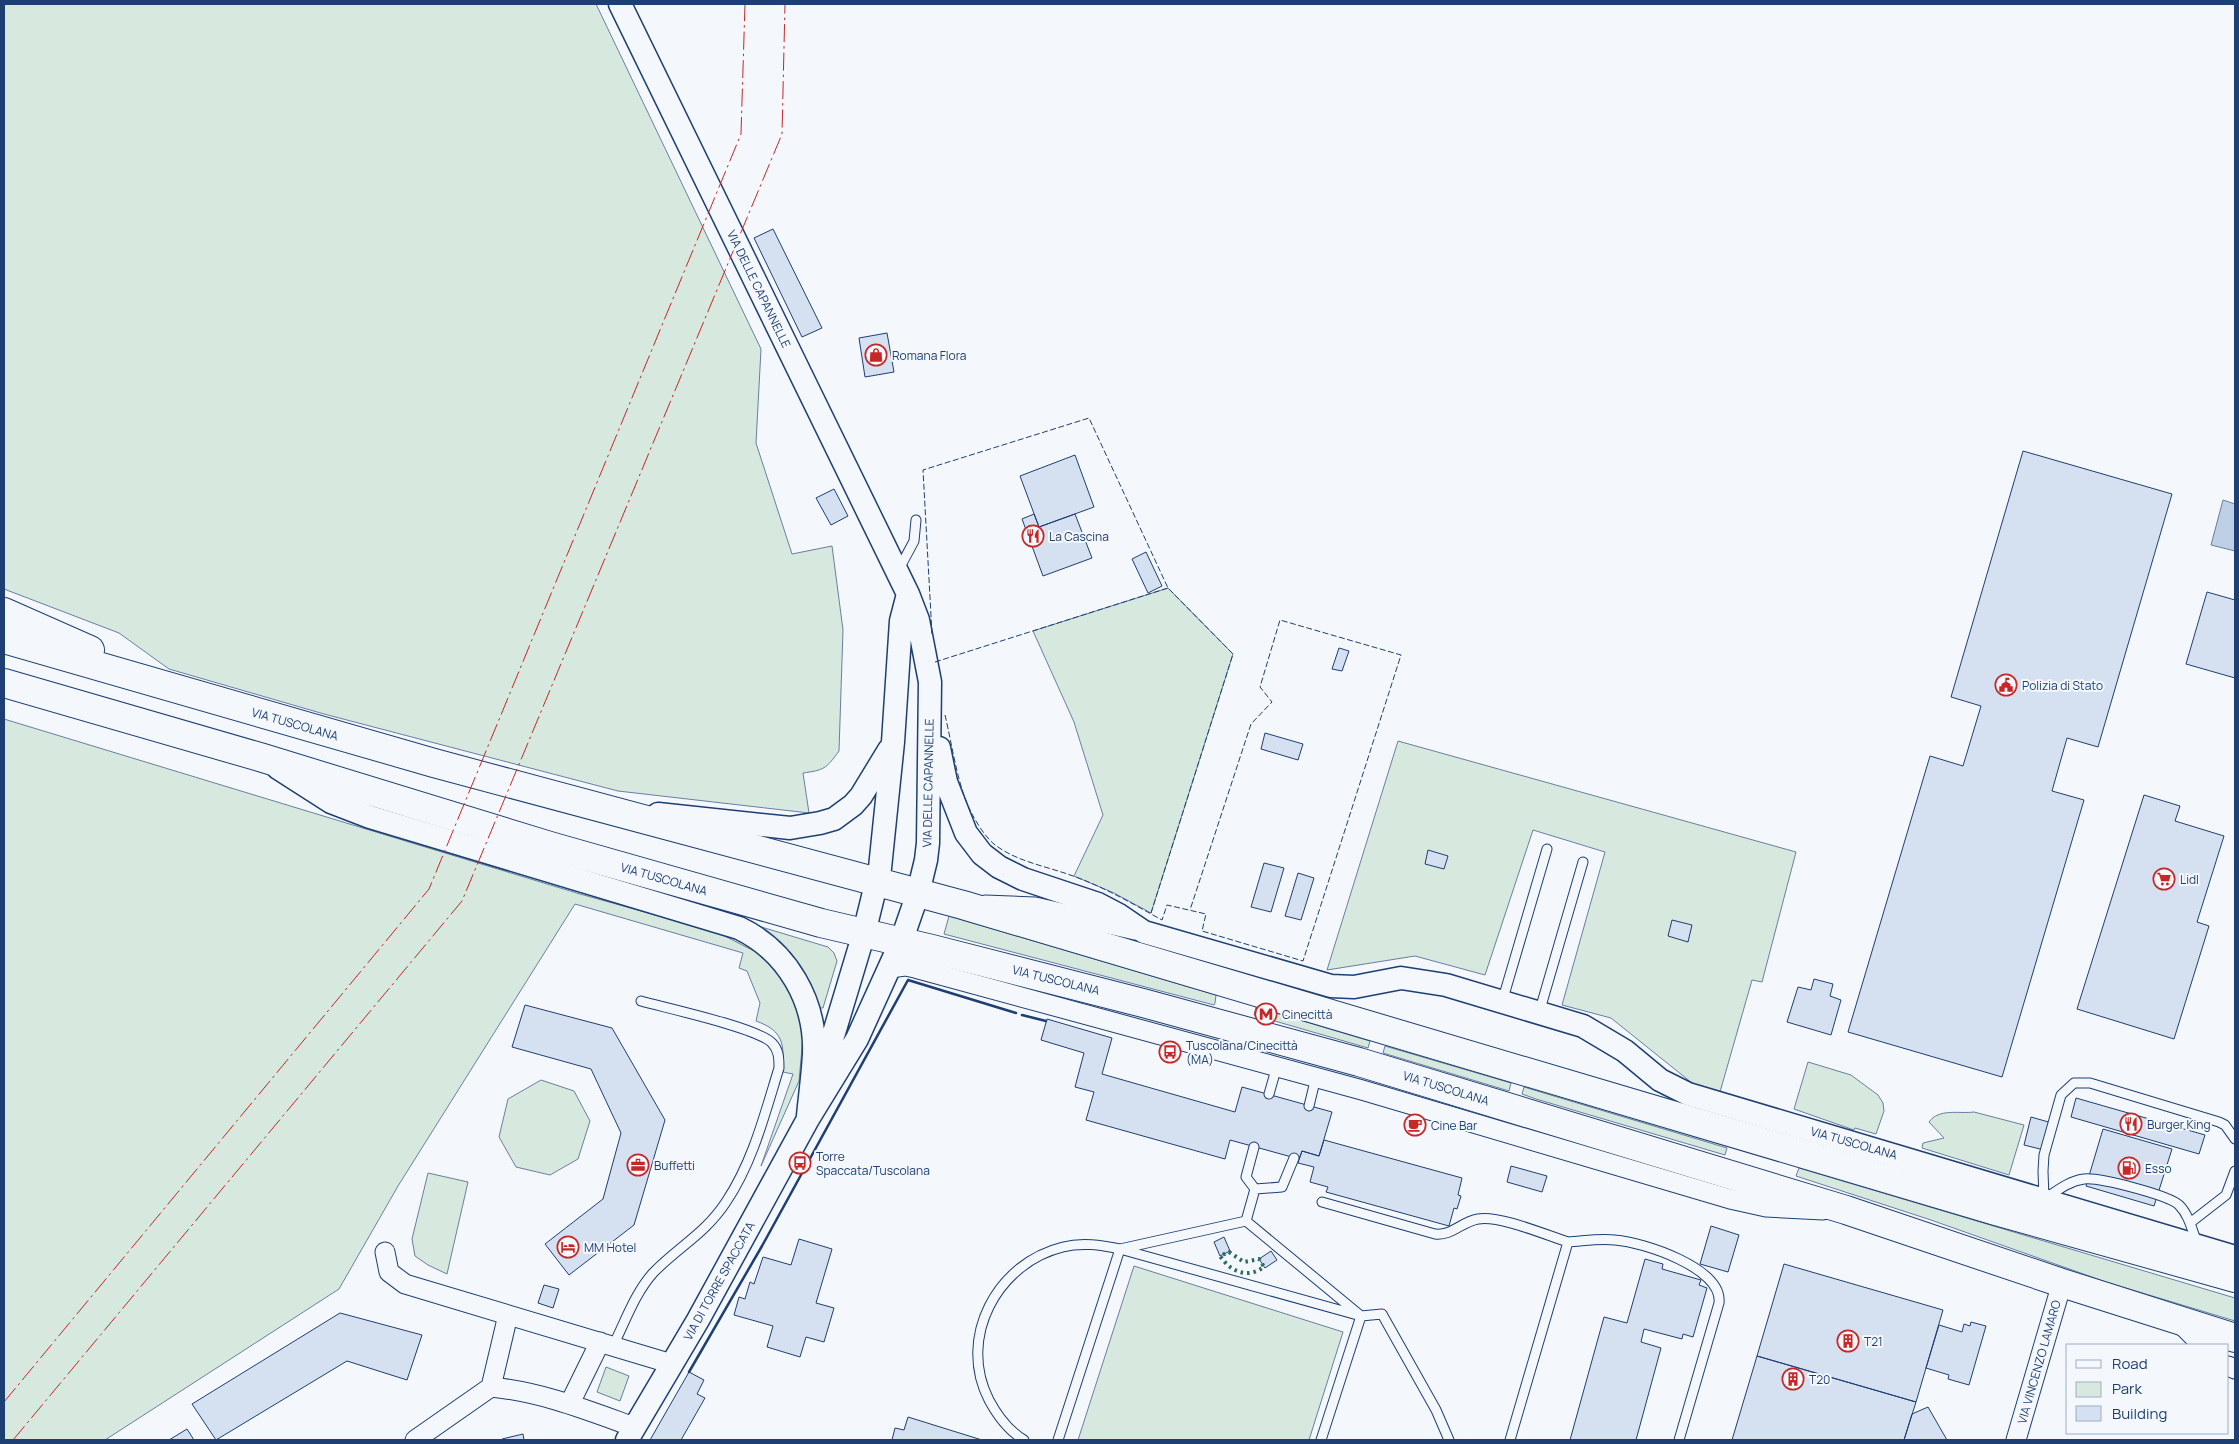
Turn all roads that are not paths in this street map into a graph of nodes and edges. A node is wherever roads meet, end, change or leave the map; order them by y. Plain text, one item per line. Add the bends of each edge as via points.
1 (620, 4) edge
2 (916, 520) dead end
3 (897, 574) junction
4 (908, 594) junction
5 (4, 612) edge
6 (4, 639) edge
7 (930, 682) junction
8 (4, 683) edge
9 (182, 692) junction
10 (893, 742) junction
11 (263, 758) junction
12 (608, 810) junction
13 (1547, 849) dead end
14 (1583, 862) dead end
15 (877, 882) junction
16 (918, 894) junction
17 (963, 905) junction
18 (1144, 932) junction
19 (864, 933) junction
20 (901, 942) junction
21 (890, 968) junction
22 (925, 970) junction
23 (641, 1001) dead end
24 (1502, 1002) junction
25 (1539, 1014) junction
26 (1277, 1066) junction
27 (1316, 1077) junction
28 (1269, 1094) dead end
29 (1309, 1106) dead end
30 (808, 1119) junction
31 (2235, 1139) edge
32 (1254, 1147) dead end
33 (1294, 1158) dead end
34 (2235, 1172) edge
35 (1255, 1189) junction
36 (2044, 1199) junction
37 (1322, 1202) dead end
38 (1846, 1210) junction
39 (1246, 1222) junction
40 (2190, 1223) junction
41 (1568, 1242) junction
42 (2197, 1246) junction
43 (1120, 1250) junction
44 (385, 1252) dead end
45 (2235, 1257) edge
46 (2235, 1278) edge
47 (2062, 1284) junction
48 (508, 1315) junction
49 (1360, 1316) junction
50 (2178, 1321) junction
51 (2235, 1338) edge
52 (606, 1344) junction
53 (2201, 1344) edge
54 (672, 1364) junction
55 (491, 1387) junction
56 (570, 1403) junction
57 (631, 1434) edge
58 (415, 1440) edge
59 (1024, 1440) edge
60 (1058, 1440) edge
61 (1321, 1440) edge
62 (1449, 1440) edge
63 (1510, 1440) edge
64 (1679, 1440) edge
65 (2016, 1440) edge

1 - 3 street, VIA DELLE CAPANNELLE
2 - 3 lane via 914,541
3 - 4 street, VIA DELLE CAPANNELLE
4 - 7 street, VIA DELLE CAPANNELLE via 918,620
4 - 10 street via 901,622
5 - 9 main road
6 - 9 main road, VIA TUSCOLANA
7 - 16 street, VIA DELLE CAPANNELLE via 928,843
7 - 18 street via 946,782 961,824 977,848 1012,874 1098,904
8 - 11 main road, VIA TUSCOLANA
9 - 12 main road, VIA TUSCOLANA
10 - 12 street via 853,805 834,818 810,826 790,828
10 - 15 street
11 - 19 main road, VIA TUSCOLANA via 550,846
11 - 30 street, VIA TUSCOLANA via 346,808 739,928 760,940 776,953 792,975 811,1019 814,1054
12 - 15 main road, VIA TUSCOLANA
13 - 24 lane
14 - 25 lane
15 - 16 main road, VIA TUSCOLANA
15 - 19 street
16 - 17 main road, VIA TUSCOLANA
16 - 20 street, VIA DELLE CAPANNELLE
17 - 18 street, VIA TUSCOLANA via 1034,907
17 - 46 main road, VIA TUSCOLANA via 1996,1211
18 - 24 street, VIA TUSCOLANA via 1331,986 1354,987 1410,978
19 - 20 main road, VIA TUSCOLANA
19 - 30 street, VIA DI TORRE SPACCATA
20 - 21 street, VIA DELLE CAPANNELLE
20 - 22 street
20 - 38 main road, VIA TUSCOLANA via 1144,1003 1359,1062
21 - 22 street, VIA TUSCOLANA via 910,966
21 - 30 street, VIA DI TORRE SPACCATA via 857,1039
22 - 26 street, VIA TUSCOLANA
23 - 52 lane via 747,1030 772,1042 779,1068 754,1144 726,1202 703,1231 647,1280
24 - 25 street, VIA TUSCOLANA
25 - 36 street, VIA TUSCOLANA via 1583,1026 1603,1036 1660,1080 1688,1094
26 - 27 street, VIA TUSCOLANA
26 - 28 lane
27 - 29 lane
27 - 38 street, VIA TUSCOLANA via 1730,1198 1783,1209
30 - 54 street, VIA DI TORRE SPACCATA
31 - 36 lane via 2219,1122 2090,1083 2074,1083 2061,1095 2046,1146
32 - 35 lane via 1246,1177
33 - 35 lane via 1282,1187
34 - 40 lane via 2226,1194
35 - 39 lane
36 - 40 lane via 2066,1184 2100,1179 2171,1200 2178,1204
36 - 42 street, VIA TUSCOLANA
37 - 41 lane via 1434,1234 1449,1234 1468,1222 1484,1218
38 - 47 main road, VIA TUSCOLANA
39 - 43 lane
39 - 49 lane
40 - 42 lane
41 - 63 lane
41 - 64 lane via 1616,1240 1664,1252 1683,1261 1716,1287 1720,1294
42 - 45 street, VIA TUSCOLANA
43 - 49 lane
43 - 59 lane via 1083,1244 1046,1252 1014,1272 991,1302 979,1337 980,1375 994,1410
43 - 60 lane
44 - 48 street via 390,1272 400,1282
47 - 50 main road, VIA TUSCOLANA
47 - 65 street, VIA VINCENZO LAMARO
48 - 52 street
48 - 55 street
49 - 61 lane via 1330,1425
49 - 62 lane via 1382,1314 1436,1410
50 - 51 main road, VIA TUSCOLANA
50 - 53 street, VIA TUSCOLANA
52 - 54 street
52 - 56 street
54 - 57 street, VIA DI TORRE SPACCATA
55 - 56 street via 534,1393
55 - 58 street
56 - 57 street

